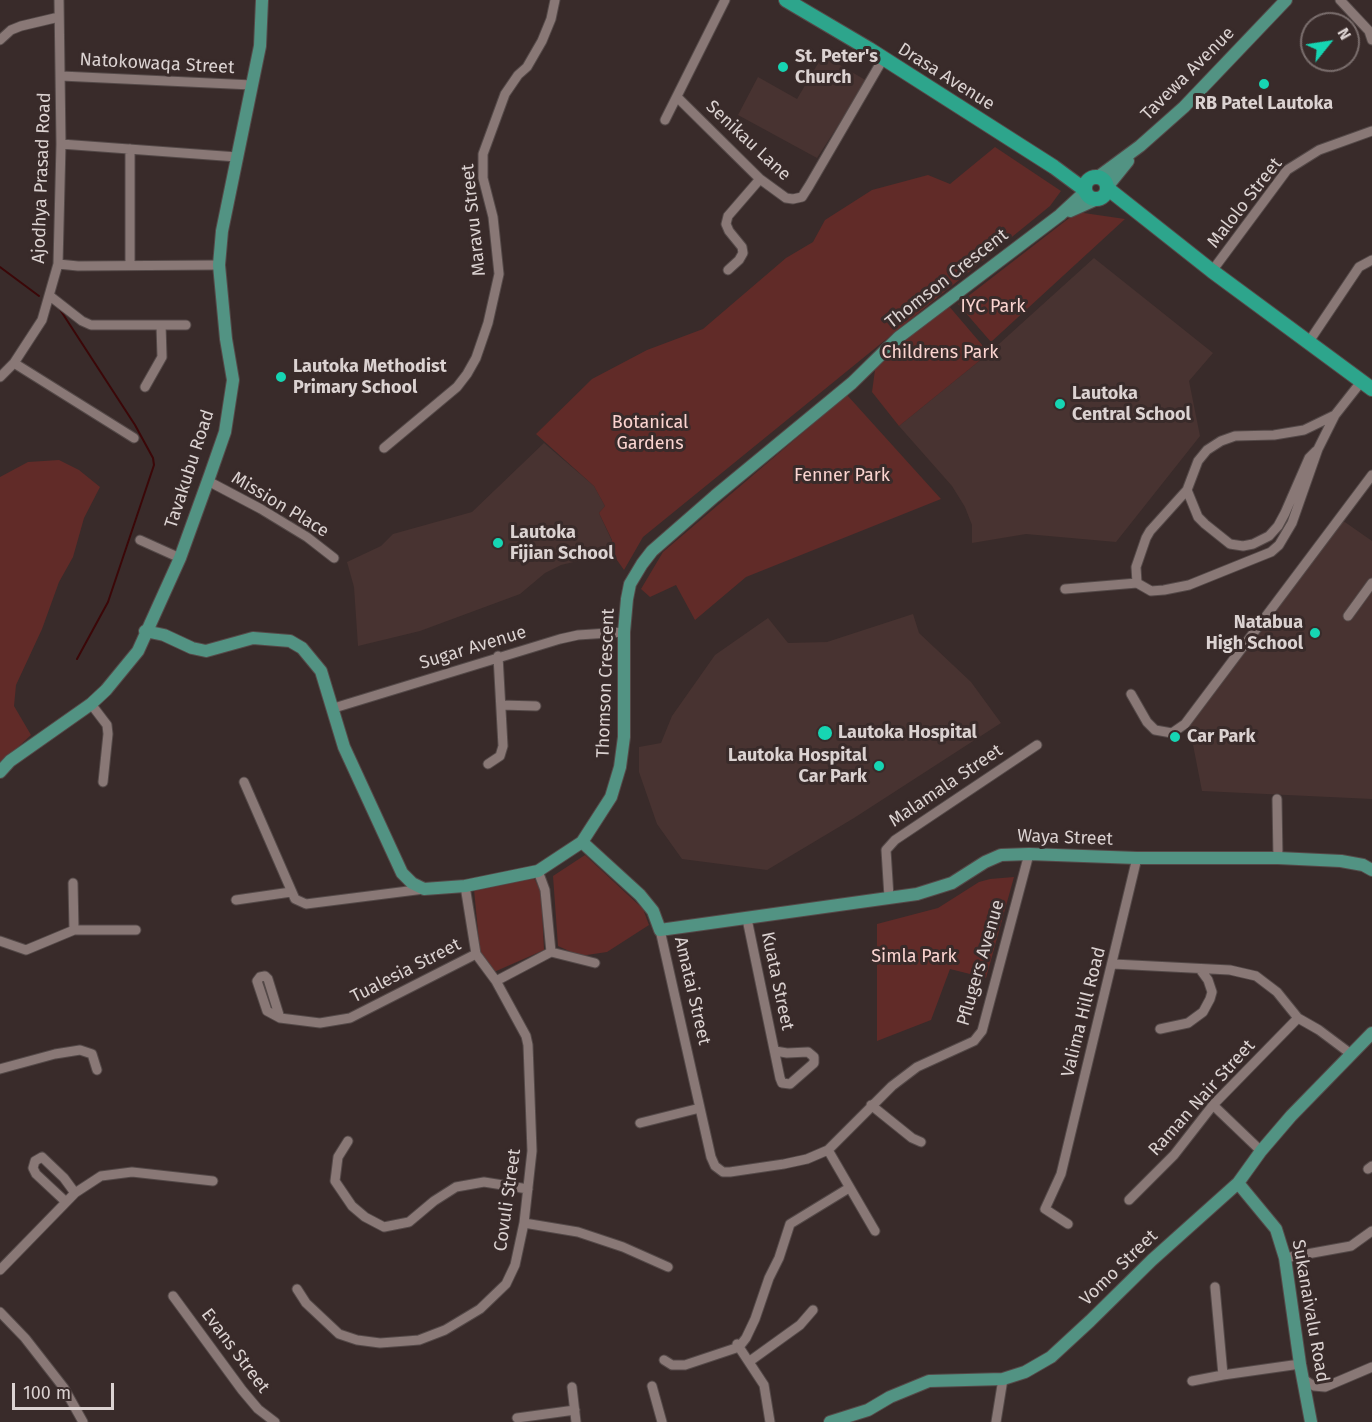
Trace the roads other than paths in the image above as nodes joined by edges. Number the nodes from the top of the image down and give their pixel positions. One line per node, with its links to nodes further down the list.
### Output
1 (59, 0): 8 (street, Ajodhya Prasad Road)
2 (262, 0): 13 (main road, Tavakubu Road)
3 (555, 0): 38 (street, Maravu Street)
4 (725, 0): 14 (street)
5 (786, 0): 11 (highway, Drasa Avenue)
6 (1286, 0): 21 (main road, Tavewa Avenue)
7 (1340, 0): 10 (street)
8 (59, 18): 9 (street); 12 (street, Ajodhya Prasad Road)
9 (0, 40)
10 (1372, 40)
11 (884, 58): 20 (street, Senikau Lane); 21 (highway, Drasa Avenue)
12 (61, 76): 13 (street, Natokowaqa Street); 17 (street, Ajodhya Prasad Road)
13 (252, 85): 19 (main road, Tavakubu Road)
14 (677, 97): 15 (street); 20 (street, Senikau Lane)
15 (664, 120)
16 (1372, 131): 27 (street, Malolo Street)
17 (61, 144): 18 (street); 23 (street, Ajodhya Prasad Road)
18 (130, 149): 19 (street); 24 (street)
19 (237, 157): 25 (main road, Tavakubu Road)
20 (760, 178): 26 (street)
21 (1096, 189): 27 (highway, Drasa Avenue); 51 (main road, Thomson Crescent)
22 (1372, 260): 31 (street)
23 (58, 264): 24 (street); 28 (street, Ajodhya Prasad Road)
24 (130, 265): 25 (street)
25 (219, 265): 41 (main road, Tavakubu Road)
26 (728, 270)
27 (1212, 271): 31 (highway, Drasa Avenue)
28 (50, 296): 29 (street); 32 (street, Ajodhya Prasad Road)
29 (161, 325): 30 (street); 35 (street)
30 (186, 325)
31 (1308, 343): 34 (highway, Drasa Avenue)
32 (14, 363): 33 (street, Ajodhya Prasad Road); 37 (street)
33 (0, 377)
34 (1366, 386): 36 (street)
35 (145, 387)
36 (1335, 415): 39 (street); 42 (street)
37 (134, 438)
38 (384, 448)
39 (1318, 449): 42 (street); 46 (street)
40 (1372, 475): 53 (street)
41 (208, 481): 44 (main road, Tavakubu Road); 45 (street, Mission Place)
42 (1187, 489): 46 (street)
43 (140, 540): 44 (street)
44 (180, 558): 50 (main road, Tavakubu Road)
45 (334, 558)
46 (1137, 583): 48 (street)
47 (1372, 583): 49 (street)
48 (1065, 589)
49 (1348, 616)
50 (145, 631): 54 (main road, Tavakubu Road); 57 (main road)
51 (624, 632): 52 (street, Sugar Avenue); 64 (main road, Thomson Crescent)
52 (498, 656): 55 (street); 57 (street, Sugar Avenue)
53 (1131, 694)
54 (91, 704): 60 (main road, Tavakubu Road); 61 (street)
55 (501, 705): 56 (street); 59 (street)
56 (536, 706)
57 (334, 708): 72 (main road)
58 (1037, 745): 74 (street, Malamala Street)
59 (488, 764)
60 (0, 772)
61 (103, 782)
62 (244, 782): 73 (street)
63 (1277, 799): 67 (street)
64 (582, 842): 69 (main road, Thomson Crescent); 79 (main road, Amatai Street)
65 (1029, 854): 66 (main road, Waya Street); 74 (main road, Waya Street); 95 (street, Pflugers Avenue)
66 (1137, 858): 67 (main road, Waya Street); 84 (street, Valima Hill Road)
67 (1278, 858): 68 (main road, Waya Street)
68 (1372, 870)
69 (538, 871): 71 (main road, Thomson Crescent); 81 (street)
70 (73, 883): 77 (street)
71 (465, 886): 72 (main road, Thomson Crescent); 82 (street, Covuli Street)
72 (424, 889): 73 (street)
73 (291, 892): 75 (street)
74 (889, 897): 76 (main road, Waya Street)
75 (236, 900)
76 (747, 919): 79 (main road, Waya Street); 91 (street, Kuata Street)
77 (74, 930): 78 (street); 80 (street)
78 (136, 930)
79 (660, 930): 97 (street, Amatai Street)
80 (0, 941)
81 (551, 952): 83 (street); 86 (street)
82 (476, 954): 86 (street, Covuli Street); 87 (street, Tualesia Street)
83 (595, 963)
84 (1113, 964): 85 (street); 112 (street, Valima Hill Road)
85 (1200, 969): 88 (street); 89 (street)
86 (496, 981): 107 (street, Covuli Street)
87 (280, 1018)
88 (1299, 1018): 92 (street); 96 (street, Raman Nair Street)
89 (1160, 1029)
90 (1372, 1034): 92 (main road, Vomo Street)
91 (775, 1051): 91 (street, Kuata Street)
92 (1351, 1054): 102 (main road, Vomo Street)
93 (0, 1069): 94 (street)
94 (98, 1070)
95 (872, 1105): 100 (street); 101 (street, Pflugers Avenue)
96 (1213, 1106): 102 (street); 109 (street, Raman Nair Street)
97 (700, 1108): 98 (street); 103 (street, Amatai Street)
98 (640, 1123)
99 (348, 1141): 107 (street)
100 (921, 1142)
101 (828, 1150): 103 (street, Pflugers Avenue); 106 (street)
102 (1261, 1151): 105 (main road, Vomo Street)
103 (723, 1172)
104 (213, 1181): 108 (street)
105 (1238, 1184): 115 (main road, Sukanaivalu Road); 129 (main road, Vomo Street)
106 (849, 1188): 114 (street); 123 (street)
107 (528, 1189): 111 (street, Covuli Street)
108 (75, 1193): 110 (street); 110 (street)
109 (1129, 1200)
110 (66, 1202): 117 (street)
111 (524, 1223): 116 (street); 119 (street, Covuli Street)
112 (1068, 1224)
113 (1372, 1231): 115 (street)
114 (875, 1232)
115 (1285, 1258): 126 (main road, Sukanaivalu Road)
116 (668, 1267)
117 (0, 1270)
118 (1215, 1287): 128 (street)
119 (297, 1289)
120 (173, 1296): 139 (street, Evans Street)
121 (813, 1310): 125 (street)
122 (0, 1312): 138 (street)
123 (737, 1344): 124 (street); 125 (street)
124 (664, 1360)
125 (750, 1361): 142 (street)
126 (1300, 1364): 128 (street); 130 (main road, Sukanaivalu Road)
127 (1372, 1367): 134 (street)
128 (1223, 1375): 131 (street)
129 (1003, 1379): 143 (main road, Vomo Street); 144 (street)
130 (1304, 1379): 134 (street); 135 (main road, Sukanaivalu Road)
131 (1192, 1381)
132 (652, 1386): 141 (street)
133 (572, 1387): 136 (street)
134 (1325, 1387): 135 (street)
135 (1307, 1397): 145 (main road, Sukanaivalu Road)
136 (575, 1410): 137 (street); 140 (street)
137 (517, 1418)
138 (83, 1422)
139 (275, 1422)
140 (576, 1422)
141 (662, 1422)
142 (770, 1422)
143 (830, 1422)
144 (996, 1422)
145 (1311, 1422)

